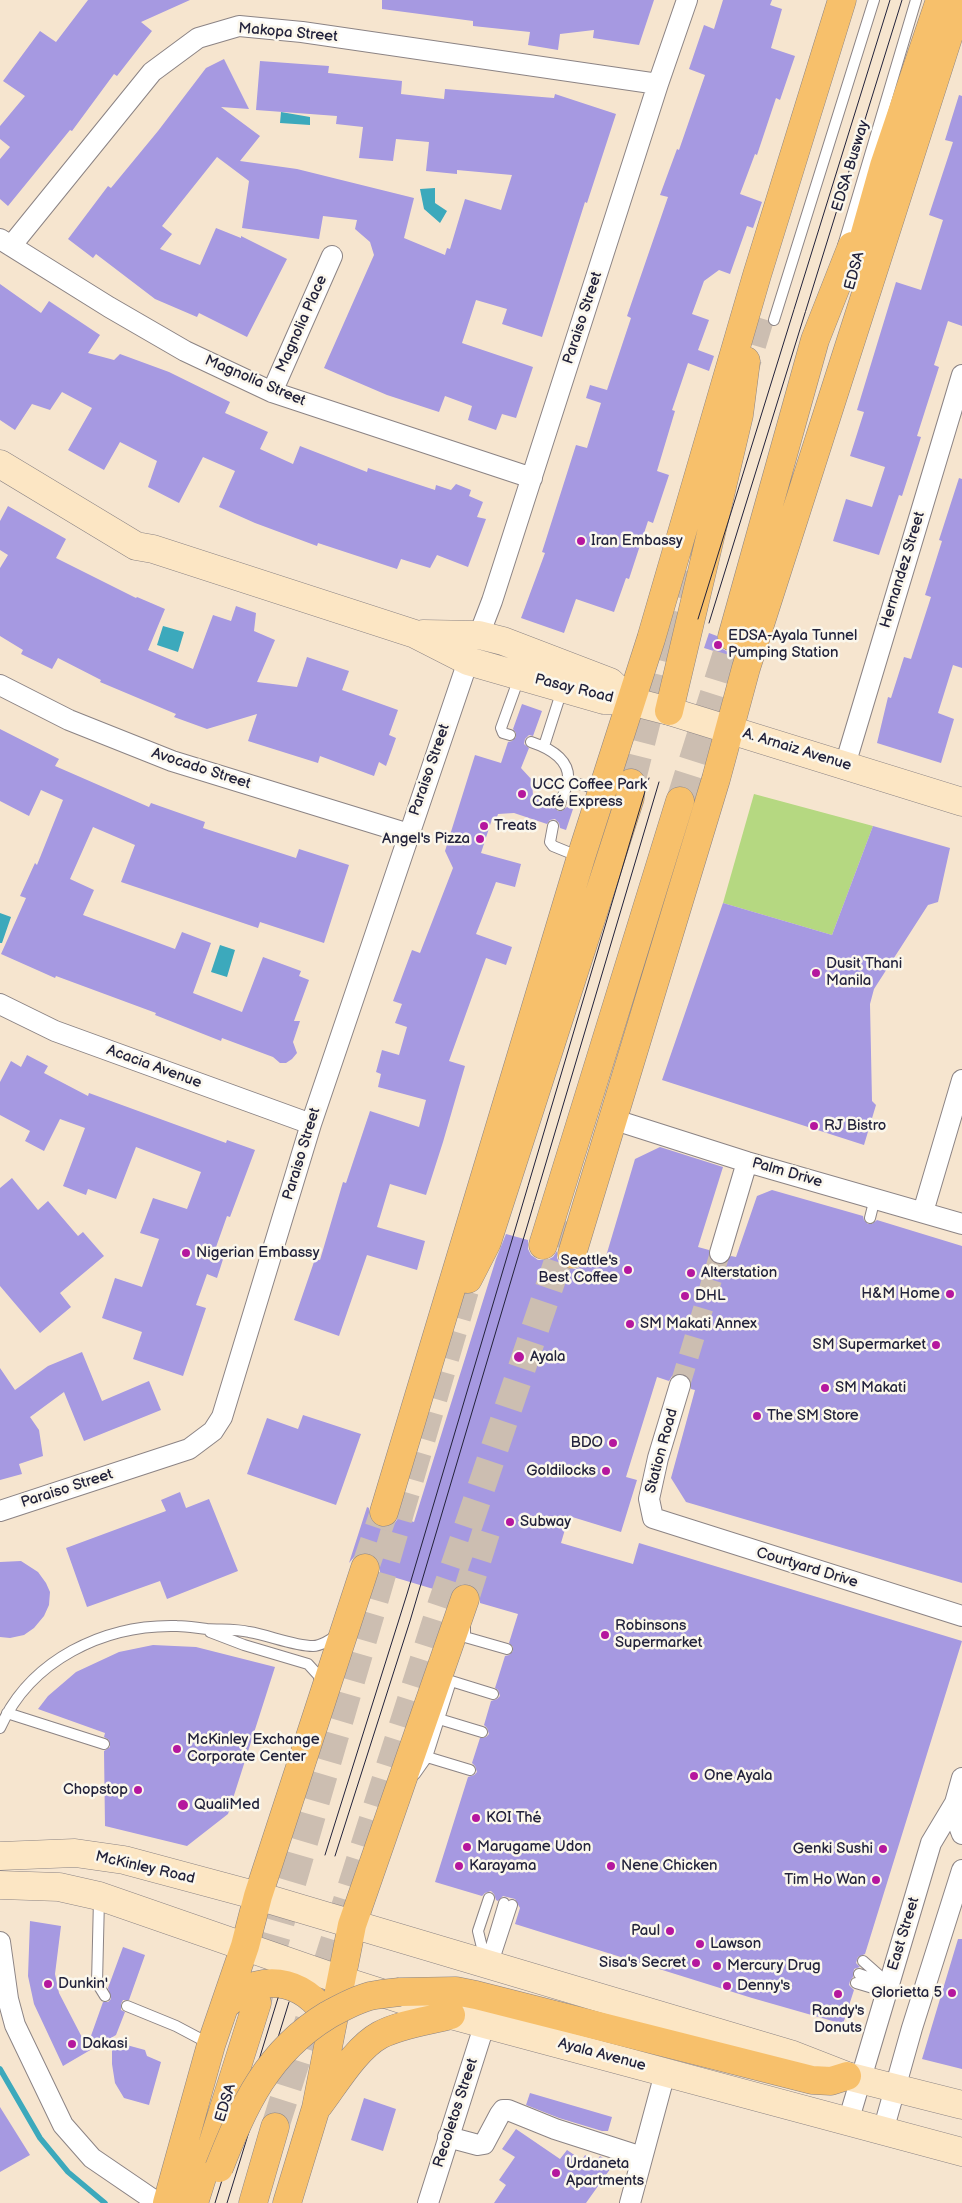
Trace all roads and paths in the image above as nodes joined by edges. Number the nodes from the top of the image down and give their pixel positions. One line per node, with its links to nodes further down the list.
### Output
1 (687, 0): 8 (street, Paraiso Street)
2 (842, 0): 12 (highway)
3 (859, 0): 13 (highway)
4 (874, 0): 13 (lane, EDSA Busway)
5 (916, 0): 14 (lane, EDSA Busway)
6 (940, 0): 9 (highway, EDSA)
7 (960, 0): 29 (highway)
8 (658, 84): 10 (street, Makopa Street); 18 (street, Paraiso Street)
9 (884, 166): 14 (highway); 19 (highway, EDSA)
10 (6, 243): 16 (street, Magnolia Street)
11 (332, 256): 16 (street, Magnolia Place)
12 (757, 275): 27 (highway); 28 (highway)
13 (768, 316)
14 (816, 340): 22 (highway)
15 (962, 375): 33 (street, Hernandez Street)
16 (272, 392): 18 (street, Magnolia Street)
17 (0, 464): 20 (main road, Pasay Road)
18 (532, 478): 21 (street, Paraiso Street)
19 (776, 545)
20 (415, 634): 21 (main road, Pasay Road); 23 (main road, Pasay Road)
21 (479, 635): 27 (main road, Pasay Road)
22 (732, 637)
23 (468, 660): 24 (main road, Pasay Road); 41 (street, Paraiso Street)
24 (520, 675): 26 (main road, Pasay Road); 30 (lane)
25 (0, 685): 41 (street, Avocado Street)
26 (563, 688): 27 (main road, Pasay Road); 32 (lane)
27 (630, 701): 28 (main road, A. Arnaiz Avenue); 36 (highway)
28 (668, 711): 29 (main road, A. Arnaiz Avenue)
29 (730, 729): 33 (main road, A. Arnaiz Avenue); 45 (highway)
30 (510, 736)
31 (531, 742): 32 (lane)
32 (544, 746): 34 (lane)
33 (845, 765): 38 (main road, A. Arnaiz Avenue)
34 (568, 781): 36 (lane); 39 (lane)
35 (631, 782): 55 (highway)
36 (602, 790): 42 (highway)
37 (680, 801): 52 (highway)
38 (962, 802)
39 (560, 805)
40 (553, 826): 42 (lane)
41 (409, 834): 46 (street, Paraiso Street)
42 (581, 857): 55 (highway)
43 (0, 1004): 46 (street, Acacia Avenue)
44 (962, 1080): 49 (street)
45 (612, 1119): 47 (street, Palm Drive); 54 (highway)
46 (311, 1124): 57 (street, Paraiso Street)
47 (748, 1162): 48 (street, Palm Drive); 53 (street)
48 (875, 1198): 49 (street, Palm Drive); 50 (lane)
49 (923, 1212): 51 (street, Palm Drive)
50 (870, 1218)
51 (962, 1224)
52 (542, 1245)
53 (720, 1253)
54 (572, 1254)
55 (436, 1340): 58 (highway)
56 (680, 1385): 59 (street, Station Road)
57 (0, 1512)
58 (384, 1512)
59 (653, 1518): 62 (street, Courtyard Drive)
60 (366, 1568): 63 (highway)
61 (465, 1599): 65 (lane); 76 (highway)
62 (962, 1616)
63 (346, 1626): 64 (lane); 66 (highway)
64 (200, 1628): 66 (lane); 68 (lane)
65 (507, 1649)
66 (324, 1690): 83 (highway)
67 (493, 1694): 69 (lane)
68 (7, 1713): 70 (lane); 72 (lane)
69 (439, 1719): 71 (lane); 73 (lane)
70 (0, 1728)
71 (482, 1732)
72 (104, 1744)
73 (427, 1757): 74 (lane); 76 (lane)
74 (470, 1770)
75 (962, 1778): 77 (street, East Street)
76 (396, 1802): 86 (highway)
77 (955, 1803): 78 (street); 93 (street, East Street)
78 (962, 1834)
79 (0, 1856): 83 (main road, McKinley Road)
80 (962, 1870): 104 (street)
81 (0, 1885): 82 (main road)
82 (100, 1896): 88 (main road); 94 (lane)
83 (258, 1896): 86 (main road); 88 (highway)
84 (489, 1898): 90 (lane)
85 (508, 1904): 90 (lane)
86 (352, 1925): 90 (main road); 92 (highway)
87 (0, 1942): 113 (street)
88 (245, 1946): 92 (main road, Ayala Avenue); 97 (highway)
89 (863, 1961): 93 (lane)
90 (488, 1964): 103 (main road)
91 (857, 1978): 93 (lane)
92 (341, 1980): 98 (main road, Ayala Avenue); 100 (highway)
93 (887, 1988): 103 (street, East Street)
94 (105, 1996)
95 (257, 2004): 115 (highway, EDSA)
96 (127, 2006): 101 (lane)
97 (223, 2010): 100 (highway); 101 (highway)
98 (451, 2015): 99 (main road, Ayala Avenue); 106 (highway)
99 (485, 2023): 102 (main road, Ayala Avenue); 110 (street, Recoletos Street)
100 (331, 2028): 106 (highway)
101 (211, 2045): 114 (highway)
102 (665, 2073): 107 (main road, Ayala Avenue); 112 (street)
103 (853, 2078): 104 (main road); 107 (street, East Street); 116 (highway, bridge)
104 (894, 2088): 105 (main road); 109 (street)
105 (962, 2105)
106 (316, 2108): 118 (highway)
107 (848, 2122): 109 (main road, Ayala Avenue)
108 (275, 2127): 117 (highway)
109 (883, 2131): 111 (main road, Ayala Avenue)
110 (448, 2137): 112 (street); 119 (street, Recoletos Street)
111 (962, 2152)
112 (642, 2157): 120 (street)
113 (158, 2203)
114 (167, 2203)
115 (194, 2203)
116 (208, 2203)
117 (253, 2203)
118 (288, 2203)
119 (428, 2203)
120 (630, 2203)

